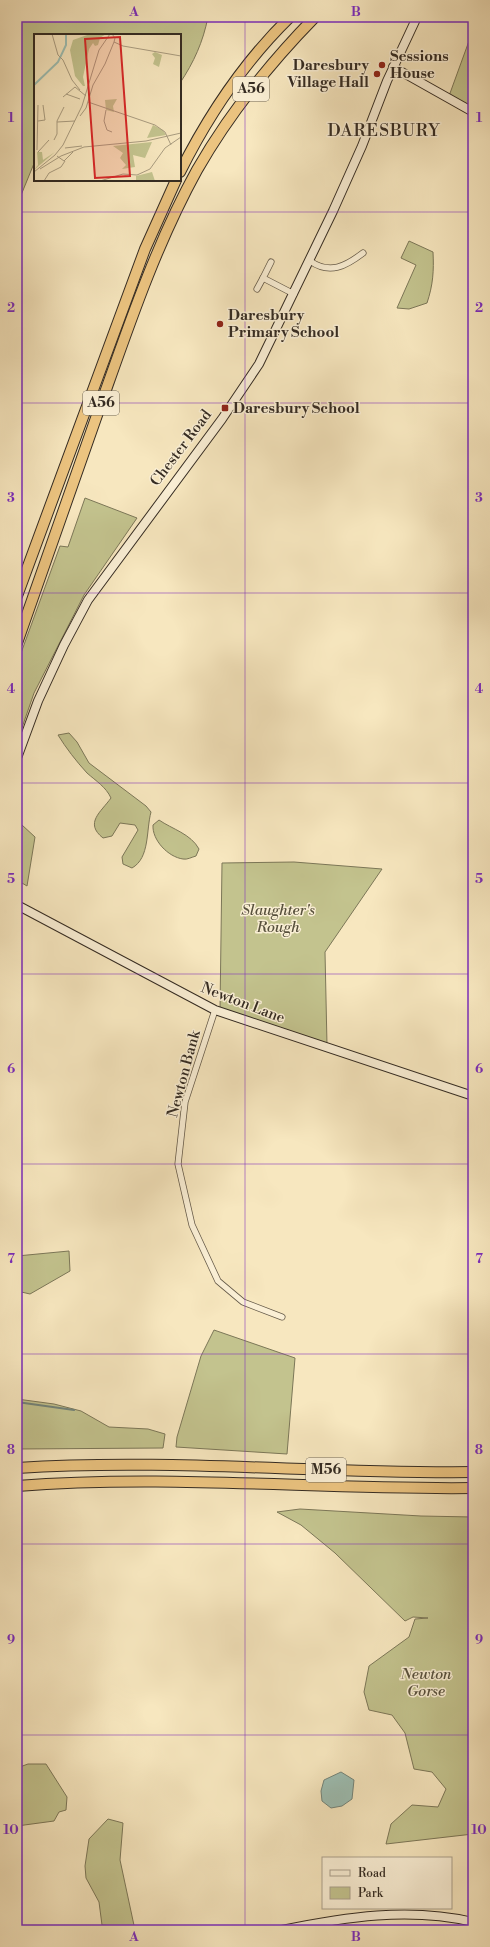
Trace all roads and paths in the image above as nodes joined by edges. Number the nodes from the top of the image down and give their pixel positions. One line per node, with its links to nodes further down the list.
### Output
1 (290, 17): 6 (highway, A56)
2 (315, 17): 15 (highway, A56)
3 (417, 17): 4 (street, Chester Road)
4 (393, 67): 5 (street); 9 (street, Chester Road)
5 (473, 112)
6 (181, 170)
7 (176, 181): 14 (highway, A56)
8 (363, 253): 9 (street)
9 (310, 261): 13 (street, Chester Road)
10 (272, 262): 11 (street)
11 (263, 278): 12 (street); 13 (street)
12 (257, 289)
13 (294, 294): 16 (street, Chester Road)
14 (17, 596)
15 (17, 643)
16 (17, 758)
17 (17, 905): 18 (street, Newton Lane)
18 (215, 1010): 19 (street, Newton Lane); 20 (street, Newton Bank)
19 (473, 1096)
20 (282, 1317)
21 (17, 1468): 22 (highway, M56)
22 (473, 1472)
23 (17, 1486): 24 (highway, M56)
24 (473, 1488)
25 (473, 1922): 26 (street)
26 (282, 1930)

